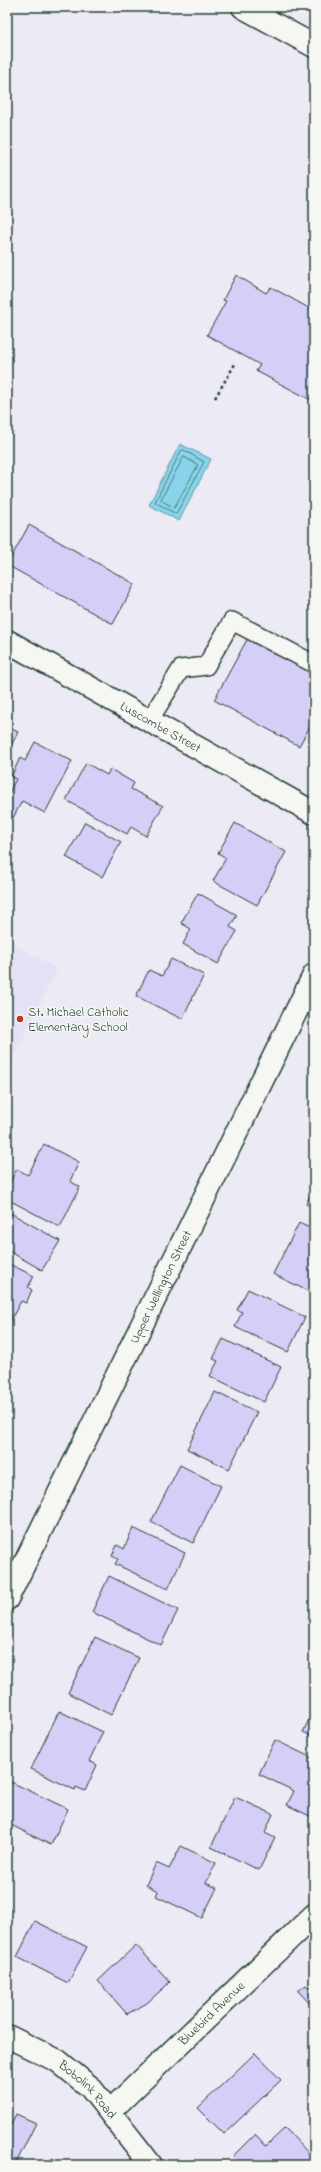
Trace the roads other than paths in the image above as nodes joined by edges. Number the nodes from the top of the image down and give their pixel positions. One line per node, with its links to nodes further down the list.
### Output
1 (243, 7): 2 (street)
2 (314, 46)
3 (7, 640): 5 (street, Luscombe Street)
4 (314, 664): 5 (lane)
5 (149, 721): 6 (street, Luscombe Street)
6 (314, 813)
7 (314, 975): 8 (street, Upper Wellington Street)
8 (7, 1599)
9 (314, 1915): 11 (street, Bluebird Avenue)
10 (7, 2036): 11 (street, Bobolink Road)
11 (110, 2111): 12 (street, Bobolink Road)
12 (151, 2165)

